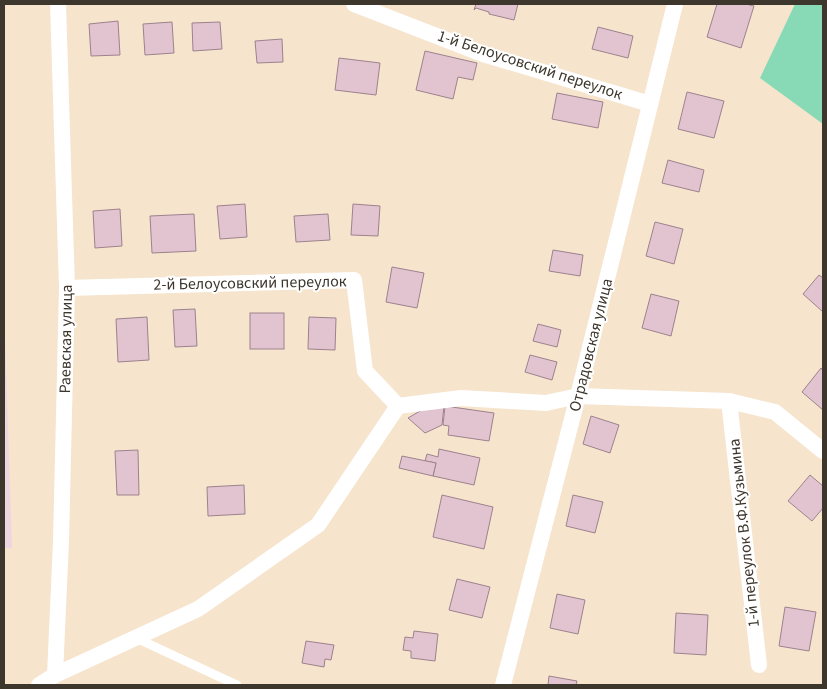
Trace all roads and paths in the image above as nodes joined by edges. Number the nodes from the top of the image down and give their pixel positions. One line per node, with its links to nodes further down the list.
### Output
1 (58, 4): 5 (street, Раевская улица)
2 (354, 4): 4 (street, 1-й Белоусовский переулок)
3 (675, 4): 4 (street, Отрадовская улица)
4 (650, 104): 6 (street, Отрадовская улица)
5 (67, 288): 8 (street, 2-й Белоусовский переулок); 12 (street, Раевская улица)
6 (578, 396): 7 (street); 8 (street); 15 (street, Отрадовская улица)
7 (730, 401): 9 (street); 11 (street, 1-й переулок В.Ф.Кузьмина)
8 (398, 406): 10 (street)
9 (823, 451)
10 (136, 638): 12 (street); 14 (lane)
11 (759, 665)
12 (55, 675): 13 (street)
13 (39, 685)
14 (237, 685)
15 (502, 685)

